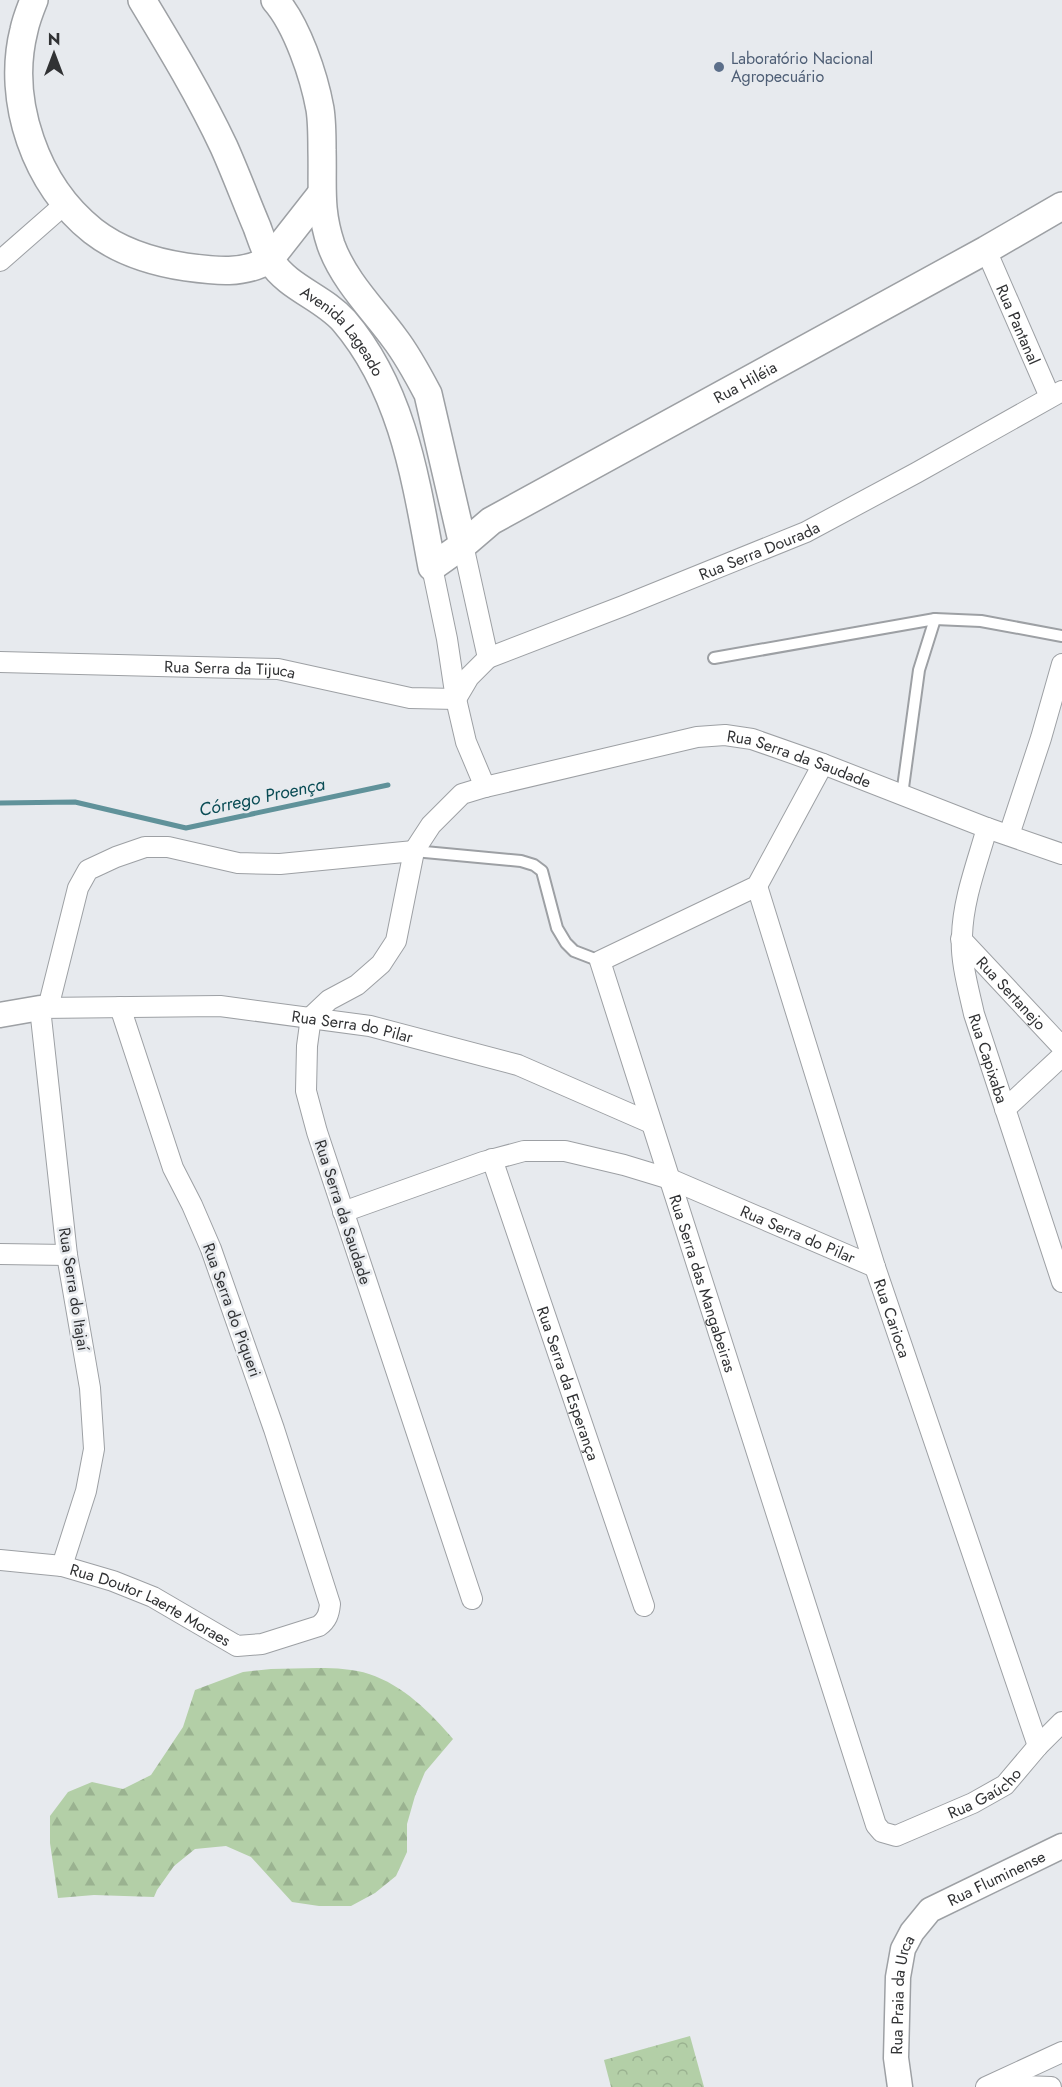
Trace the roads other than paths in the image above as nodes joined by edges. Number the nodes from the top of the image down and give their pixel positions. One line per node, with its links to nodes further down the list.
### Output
1 (34, 0): 5 (main road)
2 (142, 0): 8 (main road, Avenida Lageado)
3 (274, 0): 4 (main road, Avenida Lageado)
4 (321, 194): 8 (main road); 11 (main road, Avenida Lageado)
5 (65, 204): 8 (main road); 9 (street)
6 (1062, 206): 7 (main road, Rua Hiléia)
7 (986, 250): 10 (street, Rua Pantanal); 11 (main road, Rua Hiléia)
8 (270, 259): 12 (main road, Avenida Lageado)
9 (0, 261)
10 (1056, 394): 15 (street, Rua Serra Dourada)
11 (462, 545): 12 (main road, Rua Hiléia); 15 (street, Avenida Lageado)
12 (432, 567): 19 (street, Avenida Lageado)
13 (935, 620): 14 (lane); 16 (lane); 22 (lane)
14 (1062, 636)
15 (488, 658): 19 (street, Rua Serra Dourada)
16 (714, 658)
17 (0, 662): 19 (street, Rua Serra da Tijuca)
18 (1062, 664): 24 (street)
19 (456, 699): 21 (street)
20 (823, 764): 21 (street, Rua Serra da Saudade); 22 (street, Rua Serra da Saudade); 27 (street)
21 (485, 787): 25 (street)
22 (902, 795): 23 (street, Rua Serra da Saudade)
23 (987, 828): 24 (street, Rua Serra da Saudade); 28 (street, Rua Capixaba)
24 (1009, 835): 26 (street, Rua Serra da Saudade)
25 (414, 851): 29 (lane); 31 (street); 33 (street)
26 (1062, 854)
27 (757, 886): 29 (street); 43 (street, Rua Carioca)
28 (961, 939): 34 (street, Rua Sertanejo); 36 (street, Rua Capixaba)
29 (600, 961): 37 (street, Rua Serra das Mangabeiras)
30 (120, 1007): 31 (street, Rua Serra do Pilar); 33 (street, Rua Serra do Pilar); 49 (street, Rua Serra do Piqueri)
31 (44, 1008): 32 (street); 42 (street, Rua Serra do Itajaí)
32 (0, 1015)
33 (311, 1017): 37 (street, Rua Serra do Pilar); 40 (street, Rua Serra da Saudade)
34 (1062, 1047)
35 (1062, 1056): 36 (street)
36 (1005, 1109): 44 (street, Rua Capixaba)
37 (651, 1123): 39 (street, Rua Serra das Mangabeiras)
38 (492, 1159): 39 (street, Rua Serra do Pilar); 40 (street, Rua Serra do Pilar); 48 (street, Rua Serra da Esperança)
39 (670, 1179): 43 (street, Rua Serra do Pilar); 52 (street, Rua Serra das Mangabeiras)
40 (343, 1212): 47 (street, Rua Serra da Saudade)
41 (0, 1254): 42 (street)
42 (67, 1255): 46 (street, Rua Serra do Itajaí)
43 (875, 1268): 51 (street, Rua Carioca)
44 (1062, 1282)
45 (0, 1560): 46 (street, Rua Doutor Laerte Moraes)
46 (62, 1566): 49 (street, Rua Doutor Laerte Moraes)
47 (472, 1599)
48 (644, 1606)
49 (328, 1617)
50 (1062, 1722): 51 (street, Rua Gaúcho)
51 (1038, 1746): 52 (street, Rua Gaúcho)
52 (888, 1835)
53 (1062, 1846): 54 (street, Rua Fluminense)
54 (930, 1910): 57 (street, Rua Praia da Urca)
55 (1062, 2052): 56 (street)
56 (988, 2086): 58 (street)
57 (900, 2087)
58 (1051, 2087)

